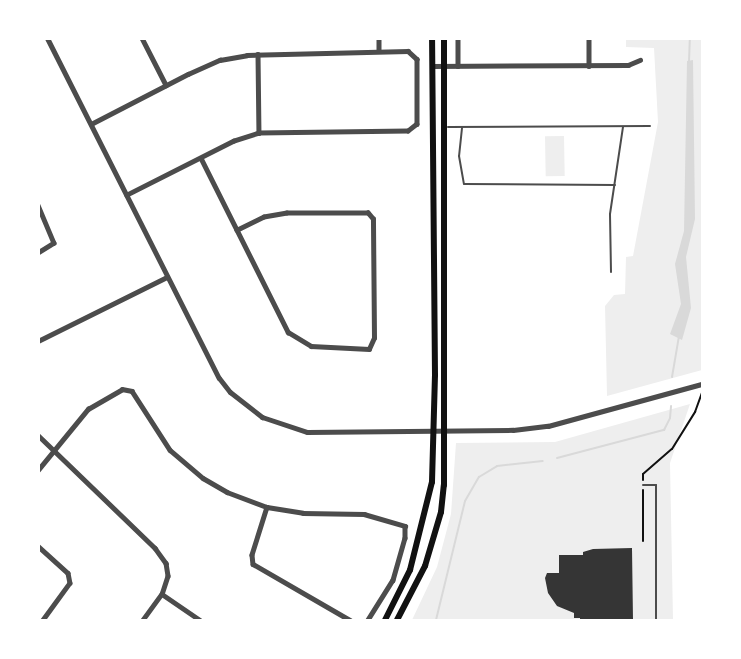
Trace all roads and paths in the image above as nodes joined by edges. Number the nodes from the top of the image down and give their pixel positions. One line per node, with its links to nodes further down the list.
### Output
1 (47, 38): 16 (street)
2 (142, 38): 15 (street)
3 (379, 38): 8 (street)
4 (432, 38): 12 (main road)
5 (444, 38): 11 (main road)
6 (457, 38): 13 (street)
7 (589, 38): 14 (street)
8 (379, 50): 9 (street); 22 (street)
9 (258, 54): 15 (street); 22 (street)
10 (640, 60): 14 (street)
11 (444, 65): 12 (street); 13 (street); 20 (main road)
12 (432, 66): 19 (main road)
13 (458, 66): 14 (street)
14 (589, 66)
15 (166, 85): 16 (street)
16 (91, 124): 25 (street)
17 (624, 126): 18 (lane); 21 (lane); 24 (lane)
18 (650, 126)
19 (433, 127): 20 (lane); 34 (main road)
20 (444, 127): 21 (lane); 34 (main road)
21 (462, 127): 24 (lane)
22 (259, 133): 23 (street)
23 (201, 158): 25 (street); 27 (street)
24 (615, 185): 29 (lane)
25 (127, 195): 30 (street)
26 (38, 205): 28 (street)
27 (237, 230): 27 (street)
28 (38, 253)
29 (611, 272)
30 (167, 277): 31 (street); 34 (street)
31 (38, 341)
32 (702, 384): 34 (street)
33 (702, 393): 38 (path)
34 (440, 431): 48 (main road); 49 (main road)
35 (38, 435): 36 (street)
36 (55, 450): 37 (street); 39 (street); 42 (street)
37 (38, 470)
38 (643, 485): 40 (path); 50 (lane)
39 (267, 507): 46 (street); 47 (street)
40 (643, 541)
41 (38, 546): 43 (street)
42 (162, 594): 44 (street); 45 (street)
43 (43, 621)
44 (142, 621)
45 (201, 621)
46 (350, 621)
47 (368, 621)
48 (385, 621)
49 (397, 621)
50 (656, 621)

